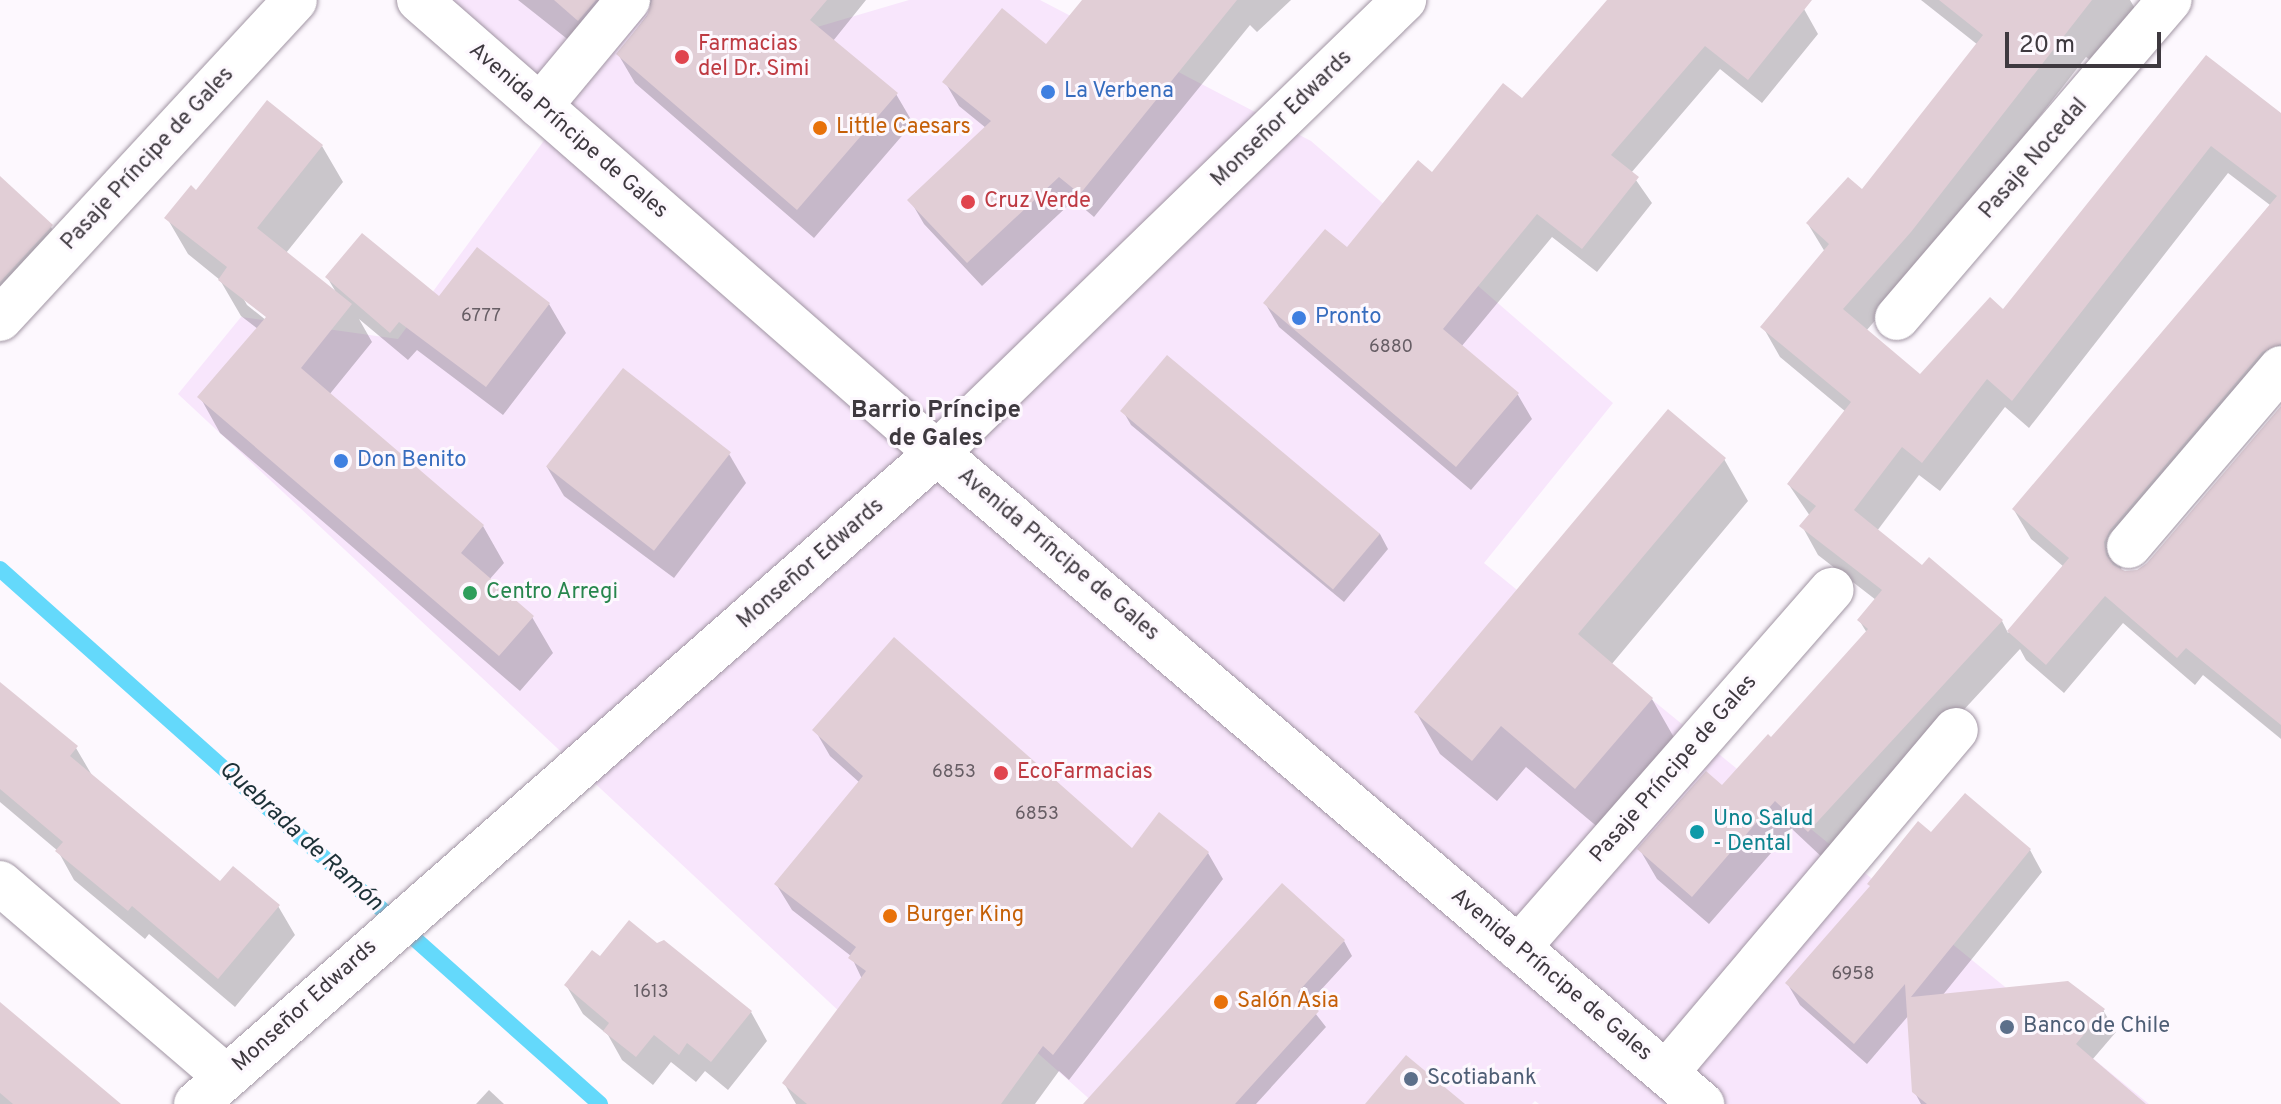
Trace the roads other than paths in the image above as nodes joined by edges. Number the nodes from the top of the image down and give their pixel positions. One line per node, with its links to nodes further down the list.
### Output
1 (295, 0): 8 (street, Pasaje Príncipe de Gales)
2 (419, 0): 6 (street, Avenida Príncipe de Gales)
3 (628, 0): 6 (street)
4 (1404, 0): 10 (street, Monseñor Edwards)
5 (2170, 0): 7 (street, Pasaje Nocedal)
6 (540, 106): 10 (street, Avenida Príncipe de Gales)
7 (1897, 318)
8 (0, 319)
9 (2281, 368): 11 (street)
10 (937, 453): 15 (street, Avenida Príncipe de Gales); 17 (street, Monseñor Edwards)
11 (2129, 546)
12 (1831, 590): 15 (street, Pasaje Príncipe de Gales)
13 (1956, 730): 16 (street)
14 (0, 883): 17 (street)
15 (1518, 948): 16 (street, Avenida Príncipe de Gales)
16 (1666, 1073): 18 (street, Avenida Príncipe de Gales)
17 (211, 1091)
18 (1702, 1104)

